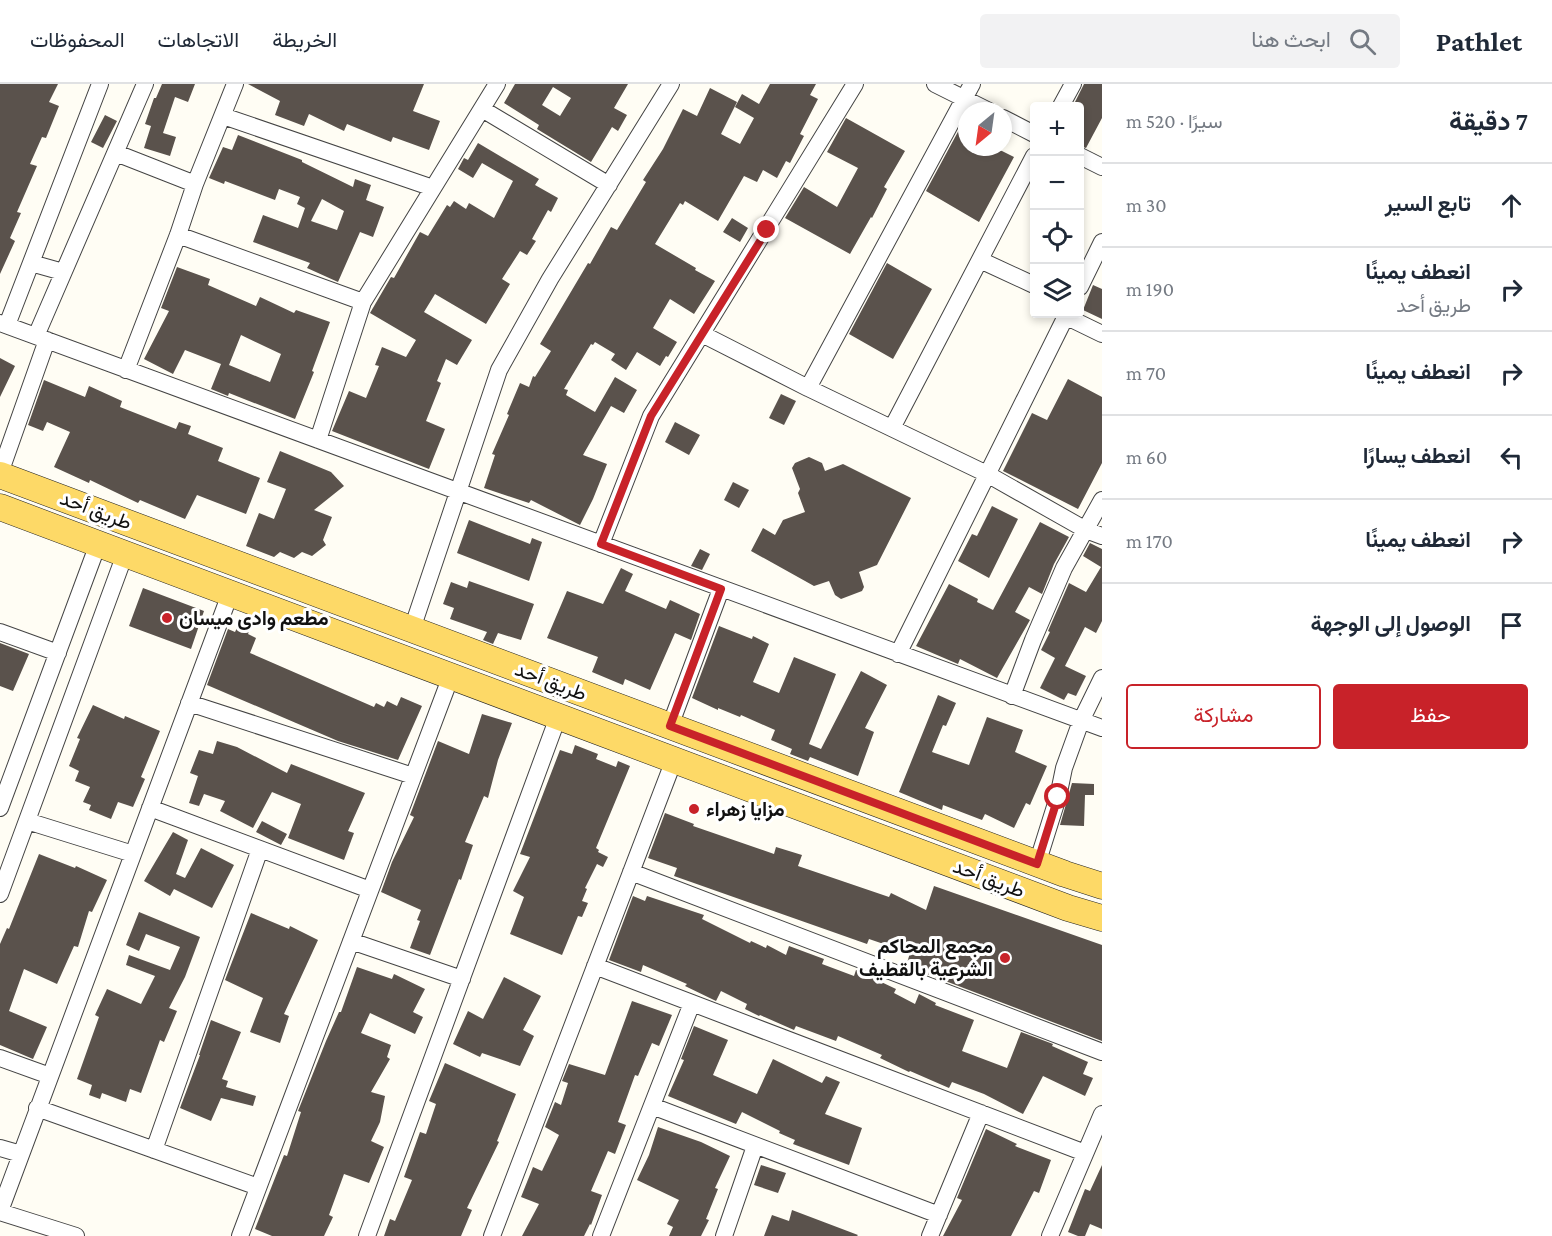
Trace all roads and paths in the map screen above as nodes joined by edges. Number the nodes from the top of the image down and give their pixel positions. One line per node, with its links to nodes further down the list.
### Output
1 (100, 84): 26 (street)
2 (145, 84): 16 (street)
3 (236, 84): 13 (street)
4 (498, 84): 12 (street)
5 (671, 84): 21 (street)
6 (855, 84): 34 (street)
7 (935, 84): 9 (street)
8 (1073, 84): 11 (street)
9 (968, 91): 10 (street); 38 (street)
10 (980, 102)
11 (1063, 102)
12 (482, 109): 21 (street); 22 (street)
13 (223, 116): 20 (street); 22 (street)
14 (1012, 122): 15 (street)
15 (1030, 132)
16 (116, 153): 20 (street); 27 (street)
17 (1084, 158): 19 (street)
18 (1030, 165): 25 (street)
19 (1102, 167)
20 (195, 184): 23 (street)
21 (609, 185): 43 (street)
22 (433, 188): 30 (street)
23 (178, 235): 30 (street); 37 (street)
24 (1102, 242): 28 (street)
25 (980, 260): 29 (street); 39 (street)
26 (31, 263): 27 (street); 33 (street)
27 (63, 272): 36 (street)
28 (1084, 279)
29 (1030, 283)
30 (363, 302): 40 (street)
31 (1065, 318): 42 (street)
32 (1072, 318): 35 (street)
33 (4, 324): 36 (street)
34 (702, 334): 38 (street); 48 (street)
35 (1102, 334)
36 (42, 338): 37 (street); 41 (street)
37 (126, 370): 40 (street)
38 (808, 388): 39 (street)
39 (892, 428): 42 (street)
40 (318, 440): 43 (street)
41 (0, 474): 52 (main road, طريق أحد)
42 (987, 474): 46 (street); 55 (street)
43 (458, 492): 48 (street); 52 (street)
44 (1102, 500): 46 (street)
45 (0, 507): 47 (main road, طريق أحد)
46 (1094, 533): 58 (street)
47 (98, 544): 49 (main road, طريق أحد); 54 (street)
48 (601, 544): 50 (street)
49 (125, 554): 51 (main road, طريق أحد); 68 (street)
50 (721, 589): 55 (street); 62 (street)
51 (230, 594): 56 (main road, طريق أحد); 59 (street)
52 (412, 629): 62 (main road, طريق أحد)
53 (0, 632): 54 (street)
54 (58, 653): 66 (street)
55 (898, 654): 58 (street)
56 (451, 676): 60 (main road, طريق أحد); 65 (street)
57 (1102, 678): 61 (street)
58 (1012, 696): 61 (street)
59 (189, 703): 65 (street); 67 (street)
60 (558, 717): 64 (main road, طريق أحد); 79 (street)
61 (1081, 721): 63 (street); 71 (street)
62 (670, 726): 71 (main road, طريق أحد)
63 (1102, 728)
64 (674, 760): 72 (street); 76 (main road, طريق أحد)
65 (413, 776): 74 (street)
66 (0, 808)
67 (150, 808): 69 (street); 70 (street)
68 (27, 821): 70 (street); 75 (street)
69 (260, 849): 74 (street); 90 (street)
70 (133, 854): 83 (street)
71 (1037, 864): 73 (main road, طريق أحد)
72 (632, 872): 78 (street); 81 (street)
73 (1102, 886)
74 (370, 890): 77 (street)
75 (0, 894)
76 (1102, 918)
77 (351, 941): 79 (street); 93 (street)
78 (595, 966): 80 (street); 99 (street)
79 (462, 979): 98 (street)
80 (692, 1003): 84 (street); 86 (street)
81 (1102, 1052)
82 (0, 1058): 83 (street)
83 (50, 1076): 85 (street)
84 (652, 1106): 88 (street); 100 (street)
85 (37, 1108): 90 (street); 91 (street)
86 (981, 1113): 92 (street); 95 (street)
87 (1102, 1114): 92 (street)
88 (755, 1146): 95 (street); 101 (street)
89 (0, 1148): 91 (street)
90 (154, 1150): 93 (street)
91 (21, 1154): 94 (street)
92 (1085, 1154): 103 (street)
93 (258, 1187): 97 (street)
94 (0, 1211): 96 (street)
95 (939, 1215): 102 (street)
96 (76, 1236)
97 (240, 1236)
98 (367, 1236)
99 (492, 1236)
100 (601, 1236)
101 (724, 1236)
102 (930, 1236)
103 (1050, 1236)

